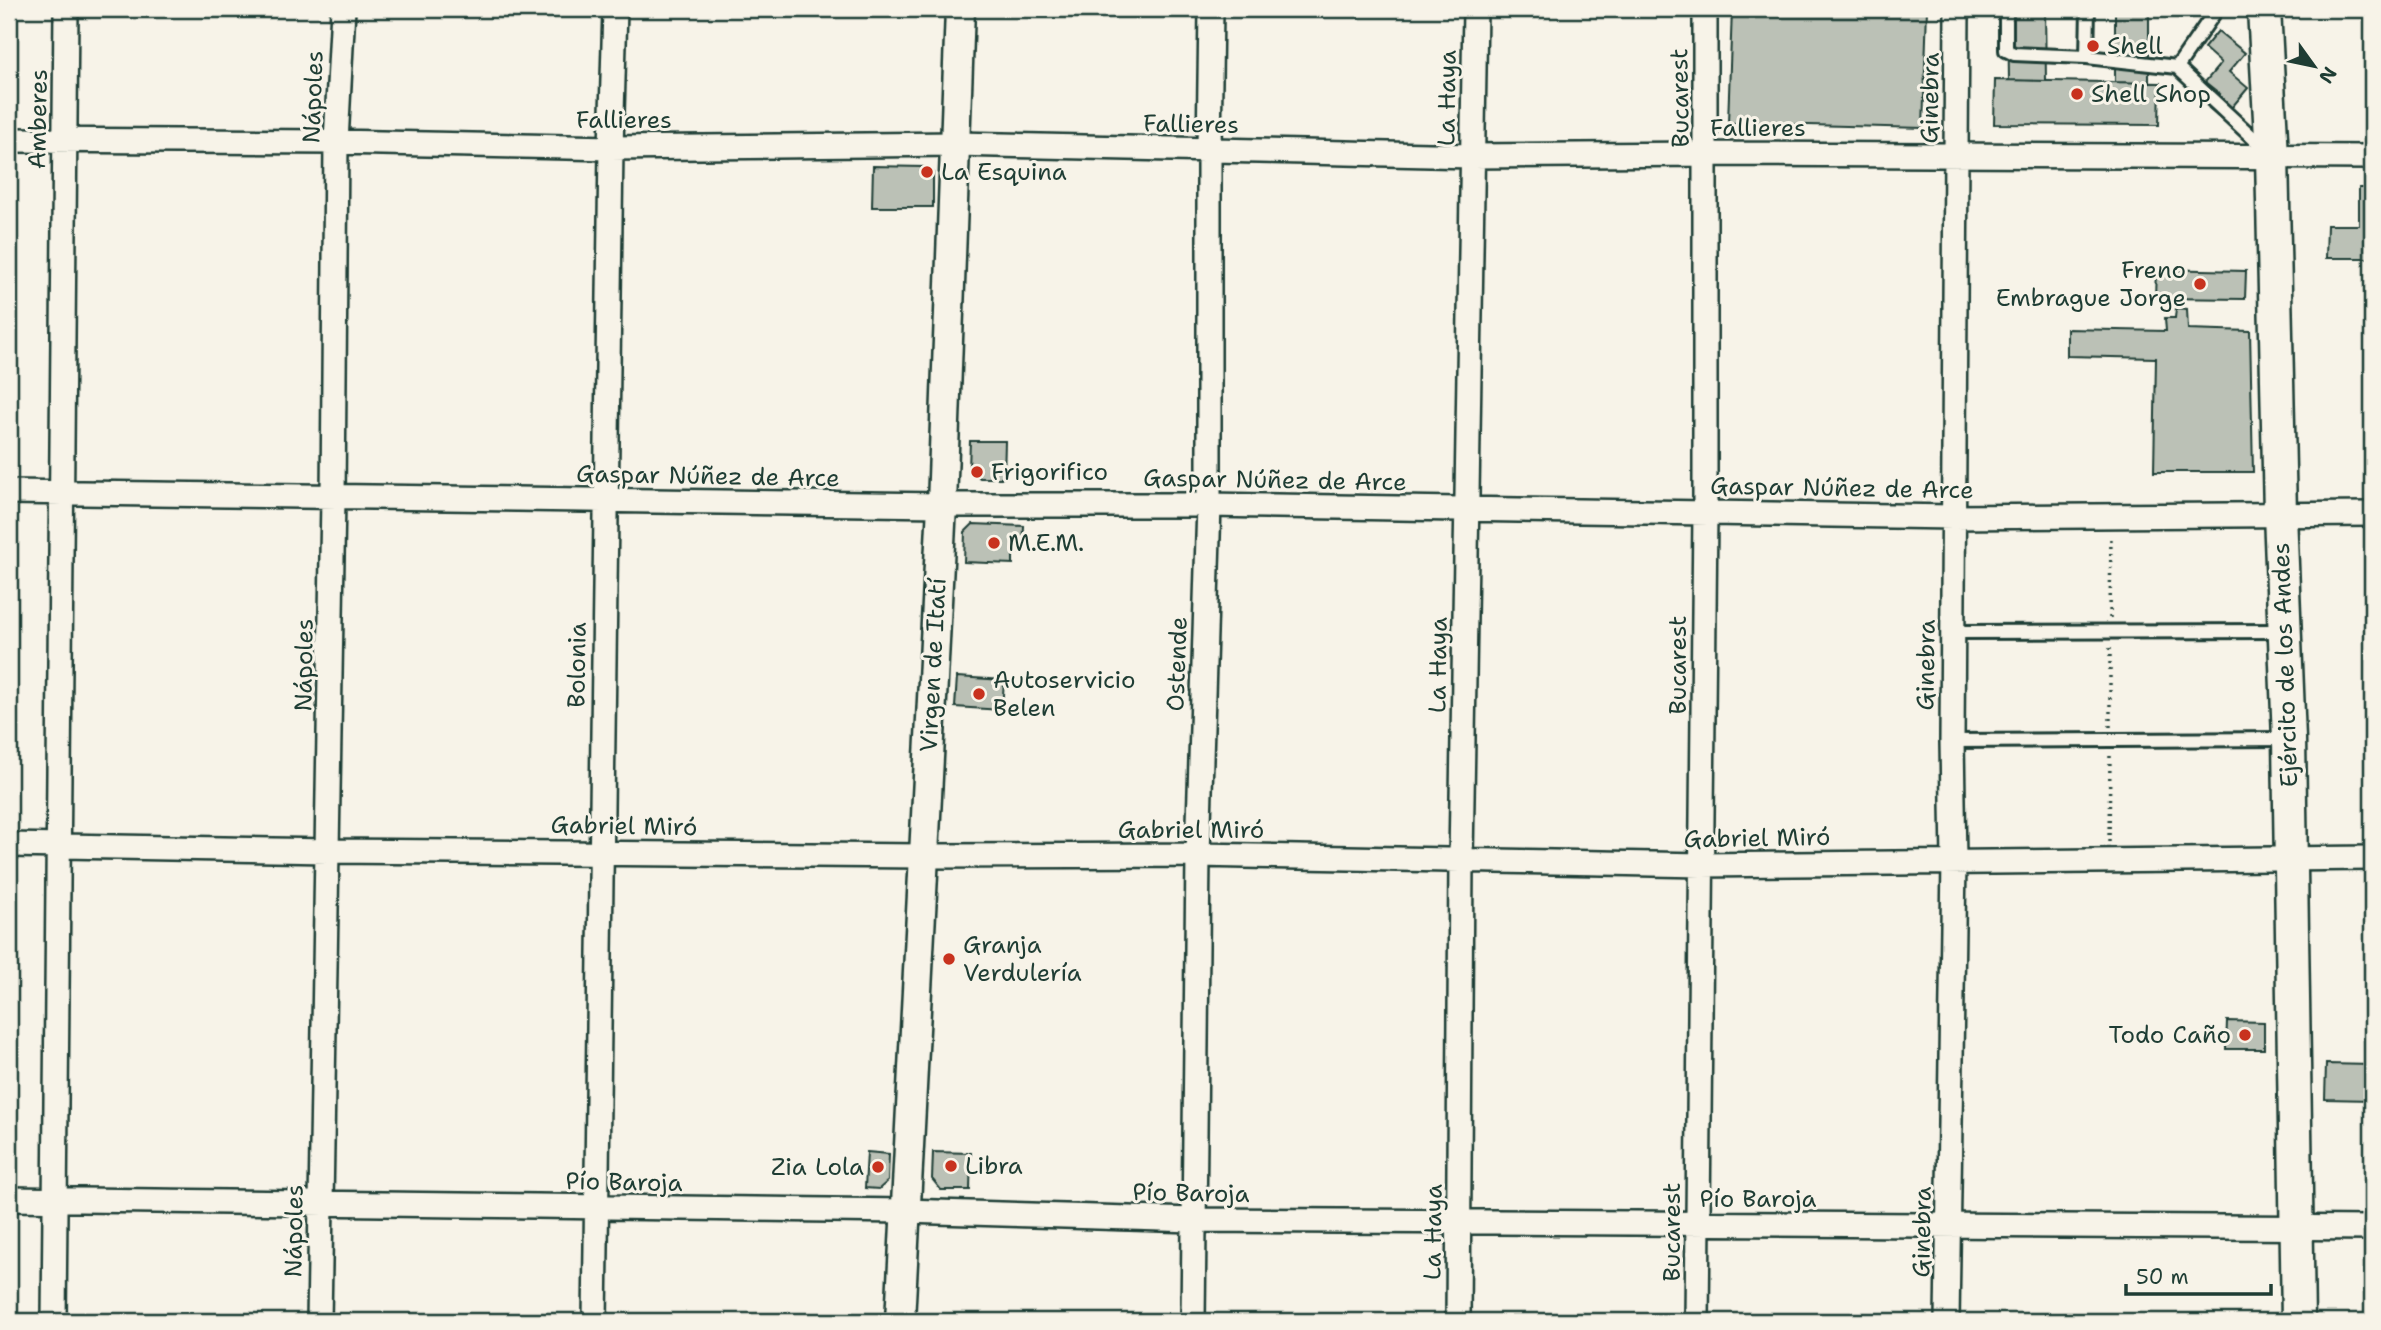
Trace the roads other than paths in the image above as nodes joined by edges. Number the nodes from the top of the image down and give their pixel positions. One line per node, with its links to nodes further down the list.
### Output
1 (66, 9): 16 (street, Amberes)
2 (343, 9): 17 (street, Nápoles)
3 (615, 9): 19 (street, Bolonia)
4 (960, 9): 18 (street, Virgen de Itatí)
5 (1211, 9): 20 (street, Ostende)
6 (1475, 9): 22 (street, La Haya)
7 (1705, 9): 21 (street, Bucarest)
8 (1957, 9): 23 (street, Ginebra)
9 (2003, 9): 13 (lane)
10 (2088, 9): 13 (lane)
11 (2217, 9): 14 (lane)
12 (2264, 9): 24 (main road, Ejército de los Andes)
13 (2087, 57): 14 (lane)
14 (2177, 67): 24 (lane)
15 (9, 140): 16 (street, Fallieres)
16 (64, 141): 17 (street, Fallieres); 27 (street, Amberes)
17 (337, 142): 19 (street, Fallieres); 28 (street, Nápoles)
18 (956, 144): 19 (street, Fallieres); 20 (street, Fallieres); 30 (street, Virgen de Itatí)
19 (611, 148): 29 (street, Bolonia)
20 (1209, 150): 22 (street, Fallieres); 31 (street, Ostende)
21 (1706, 154): 22 (street, Fallieres); 23 (street, Fallieres); 33 (street, Bucarest)
22 (1472, 156): 32 (street, La Haya)
23 (1956, 156): 24 (street, Fallieres); 36 (street, Ginebra)
24 (2272, 156): 25 (street, Fallieres); 34 (main road, Ejército de los Andes)
25 (2372, 157)
26 (9, 492): 27 (street, Gaspar Núñez de Arce)
27 (61, 493): 28 (street, Gaspar Núñez de Arce); 42 (street, Amberes)
28 (333, 498): 29 (street, Gaspar Núñez de Arce); 43 (street, Nápoles)
29 (605, 502): 30 (street, Gaspar Núñez de Arce); 44 (street, Bolonia)
30 (942, 505): 31 (street, Gaspar Núñez de Arce); 46 (street, Virgen de Itatí)
31 (1209, 505): 32 (street, Gaspar Núñez de Arce); 45 (street, Ostende)
32 (1466, 508): 33 (street, Gaspar Núñez de Arce); 49 (street, La Haya)
33 (1705, 512): 36 (street, Gaspar Núñez de Arce); 51 (street, Bucarest)
34 (2280, 514): 35 (street, Gaspar Núñez de Arce); 36 (street, Gaspar Núñez de Arce); 38 (main road, Ejército de los Andes)
35 (2372, 514)
36 (1952, 517): 37 (street, Ginebra)
37 (1954, 632): 38 (lane); 40 (street, Ginebra)
38 (2286, 632): 39 (main road, Ejército de los Andes)
39 (2289, 739): 40 (lane); 47 (main road, Ejército de los Andes)
40 (1952, 741): 50 (street, Ginebra)
41 (9, 845): 42 (street, Gabriel Miró)
42 (57, 846): 43 (street, Gabriel Miró); 53 (street, Amberes)
43 (328, 851): 44 (street, Gabriel Miró); 54 (street, Nápoles)
44 (600, 852): 46 (street, Gabriel Miró); 55 (street, Bolonia)
45 (1198, 855): 46 (street, Gabriel Miró); 49 (street, Gabriel Miró); 57 (street, Ostende)
46 (923, 856): 56 (street, Virgen de Itatí)
47 (2291, 858): 48 (street, Gabriel Miró); 50 (street, Gabriel Miró); 62 (main road, Ejército de los Andes)
48 (2372, 858)
49 (1461, 859): 51 (street, Gabriel Miró); 58 (street, La Haya)
50 (1954, 861): 51 (street, Gabriel Miró); 60 (street, Ginebra)
51 (1702, 865): 59 (street, Bucarest)
52 (9, 1199): 53 (street, Pío Baroja)
53 (56, 1200): 54 (street, Pío Baroja); 63 (street, Amberes)
54 (321, 1203): 55 (street, Pío Baroja); 64 (street, Nápoles)
55 (597, 1209): 56 (street, Pío Baroja); 65 (street, Bolonia)
56 (905, 1211): 57 (street, Pío Baroja); 66 (street, Virgen de Itatí)
57 (1194, 1220): 58 (street, Pío Baroja); 67 (street, Ostende)
58 (1459, 1223): 59 (street, Pío Baroja); 68 (street, La Haya)
59 (1698, 1225): 60 (street, Pío Baroja); 69 (street, Bucarest)
60 (1948, 1227): 62 (street, Pío Baroja); 70 (street, Ginebra)
61 (2372, 1228): 62 (street, Pío Baroja)
62 (2297, 1229): 71 (main road, Ejército de los Andes)
63 (54, 1321)
64 (319, 1321)
65 (595, 1321)
66 (900, 1321)
67 (1193, 1321)
68 (1458, 1321)
69 (1697, 1321)
70 (1947, 1321)
71 (2298, 1321)

